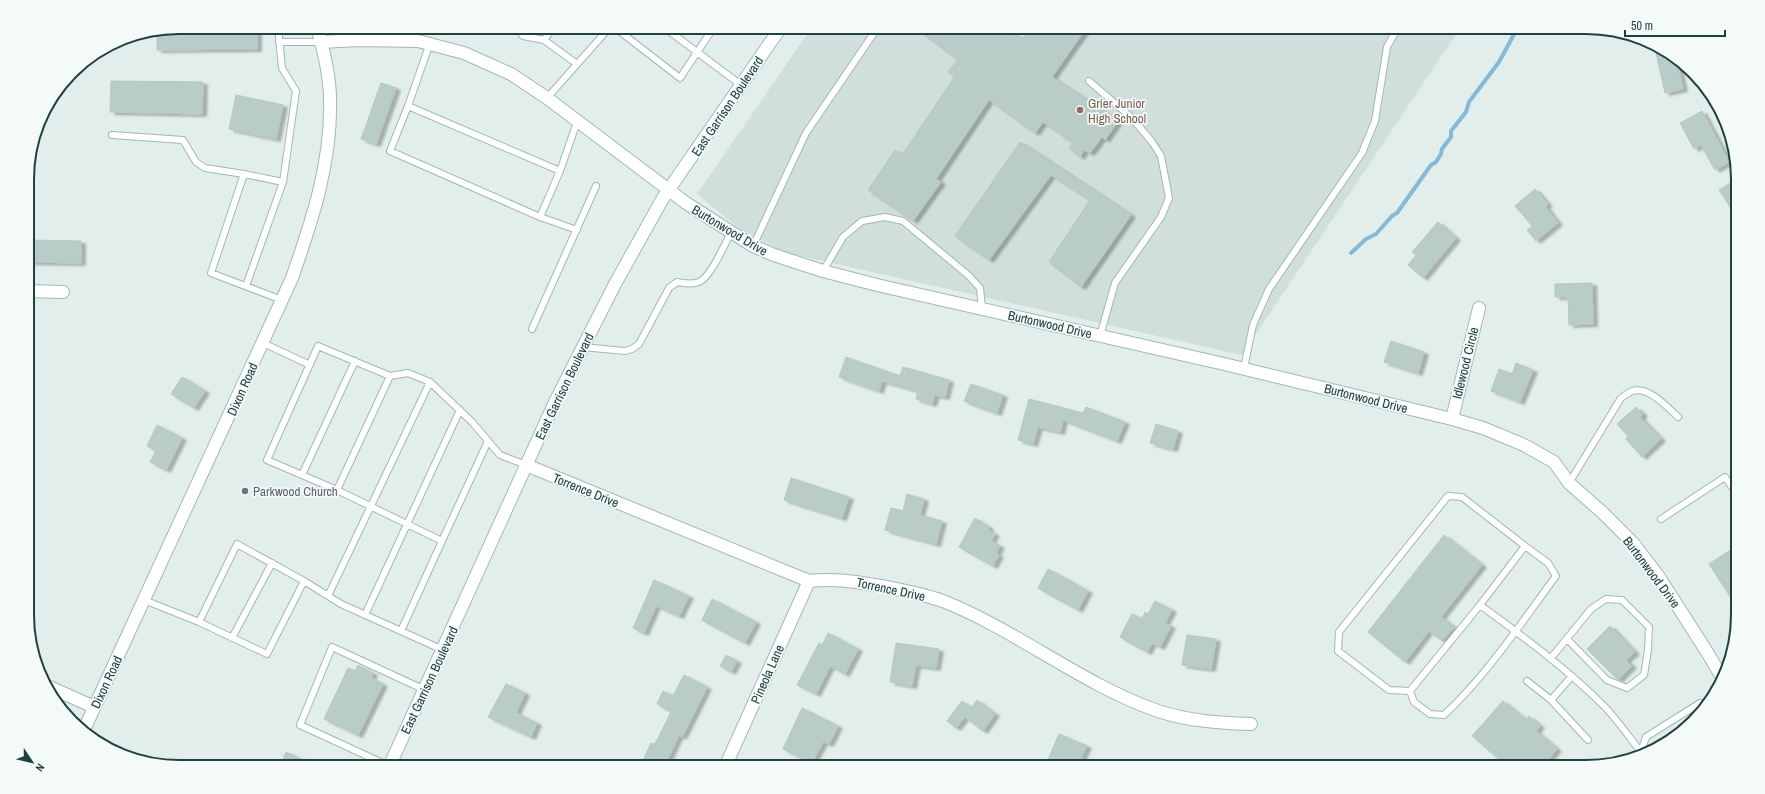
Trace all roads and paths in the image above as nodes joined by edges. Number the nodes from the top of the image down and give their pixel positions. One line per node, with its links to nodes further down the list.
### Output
1 (278, 34): 13 (lane)
2 (319, 34): 14 (street, Dixon Road)
3 (522, 34): 12 (lane)
4 (549, 34): 12 (lane)
5 (604, 34): 17 (lane)
6 (623, 34): 16 (lane)
7 (673, 34): 16 (lane)
8 (710, 34): 16 (lane)
9 (776, 34): 19 (street, East Garrison Boulevard)
10 (873, 34): 32 (lane)
11 (1394, 34): 46 (lane)
12 (544, 40): 17 (lane)
13 (279, 42): 14 (lane); 26 (lane)
14 (321, 42): 15 (street, Burtonwood Drive); 37 (street, Dixon Road)
15 (430, 43): 20 (street, Burtonwood Drive); 21 (lane)
16 (698, 53): 19 (lane)
17 (577, 64): 20 (lane)
18 (1089, 81): 41 (lane)
19 (741, 85): 28 (street, East Garrison Boulevard)
20 (547, 98): 22 (street, Burtonwood Drive)
21 (408, 106): 24 (lane); 29 (lane)
22 (577, 122): 24 (lane); 28 (street, Burtonwood Drive)
23 (112, 135): 25 (lane)
24 (560, 171): 29 (lane)
25 (244, 174): 26 (lane); 34 (lane)
26 (283, 182): 34 (lane)
27 (596, 186): 30 (lane)
28 (670, 190): 31 (street, Burtonwood Drive); 43 (street, East Garrison Boulevard)
29 (540, 217): 30 (lane)
30 (577, 230): 40 (lane)
31 (731, 233): 32 (street, Burtonwood Drive); 43 (lane)
32 (752, 246): 33 (street, Burtonwood Drive)
33 (823, 271): 38 (street, Burtonwood Drive); 38 (lane)
34 (246, 286): 37 (lane)
35 (34, 291): 36 (street)
36 (63, 292)
37 (282, 300): 42 (street, Dixon Road)
38 (982, 308): 41 (street, Burtonwood Drive)
39 (1479, 308): 51 (street, Idlewood Circle)
40 (532, 329)
41 (1100, 336): 46 (street, Burtonwood Drive)
42 (263, 343): 45 (lane); 67 (street, Dixon Road)
43 (582, 347): 53 (street, East Garrison Boulevard)
44 (355, 361): 45 (lane); 47 (lane); 54 (lane)
45 (310, 365): 54 (lane)
46 (1244, 368): 51 (street, Burtonwood Drive)
47 (390, 376): 48 (lane); 57 (lane)
48 (430, 382): 49 (lane); 58 (lane)
49 (460, 410): 52 (lane); 60 (lane)
50 (1678, 417): 55 (lane)
51 (1452, 419): 55 (street, Burtonwood Drive)
52 (488, 441): 53 (lane); 61 (lane)
53 (526, 465): 65 (street, Torrence Drive); 75 (street, East Garrison Boulevard)
54 (302, 475): 57 (lane)
55 (1569, 483): 77 (street, Burtonwood Drive)
56 (1731, 486): 59 (lane)
57 (337, 490): 58 (lane)
58 (372, 507): 60 (lane); 66 (lane)
59 (1661, 518)
60 (407, 524): 61 (lane); 69 (lane)
61 (442, 541): 71 (lane)
62 (1525, 546): 68 (lane); 72 (lane); 82 (lane)
63 (272, 563): 64 (lane); 70 (lane); 73 (lane)
64 (304, 581): 66 (lane); 73 (lane)
65 (809, 582): 86 (street, Torrence Drive); 93 (street, Pineola Lane)
66 (328, 596): 69 (lane)
67 (144, 600): 70 (lane); 85 (street, Dixon Road)
68 (1480, 605): 72 (lane); 82 (lane)
69 (365, 615): 71 (lane)
70 (199, 622): 73 (lane)
71 (401, 631): 75 (lane)
72 (1515, 631): 76 (lane); 82 (lane)
73 (232, 638)
74 (1567, 639): 74 (lane); 76 (lane)
75 (443, 650): 81 (street, East Garrison Boulevard)
76 (1551, 658): 78 (lane)
77 (1719, 672)
78 (1572, 676): 83 (lane); 90 (lane)
79 (1526, 681): 83 (lane)
80 (54, 689): 85 (street)
81 (425, 690): 91 (lane); 92 (street, East Garrison Boulevard)
82 (1410, 691)
83 (1551, 700): 88 (lane)
84 (1701, 703): 89 (lane)
85 (94, 706): 87 (street, Dixon Road)
86 (1251, 724)
87 (86, 726)
88 (1588, 740)
89 (1642, 748)
90 (1639, 750)
91 (374, 760)
92 (392, 760)
93 (728, 760)

